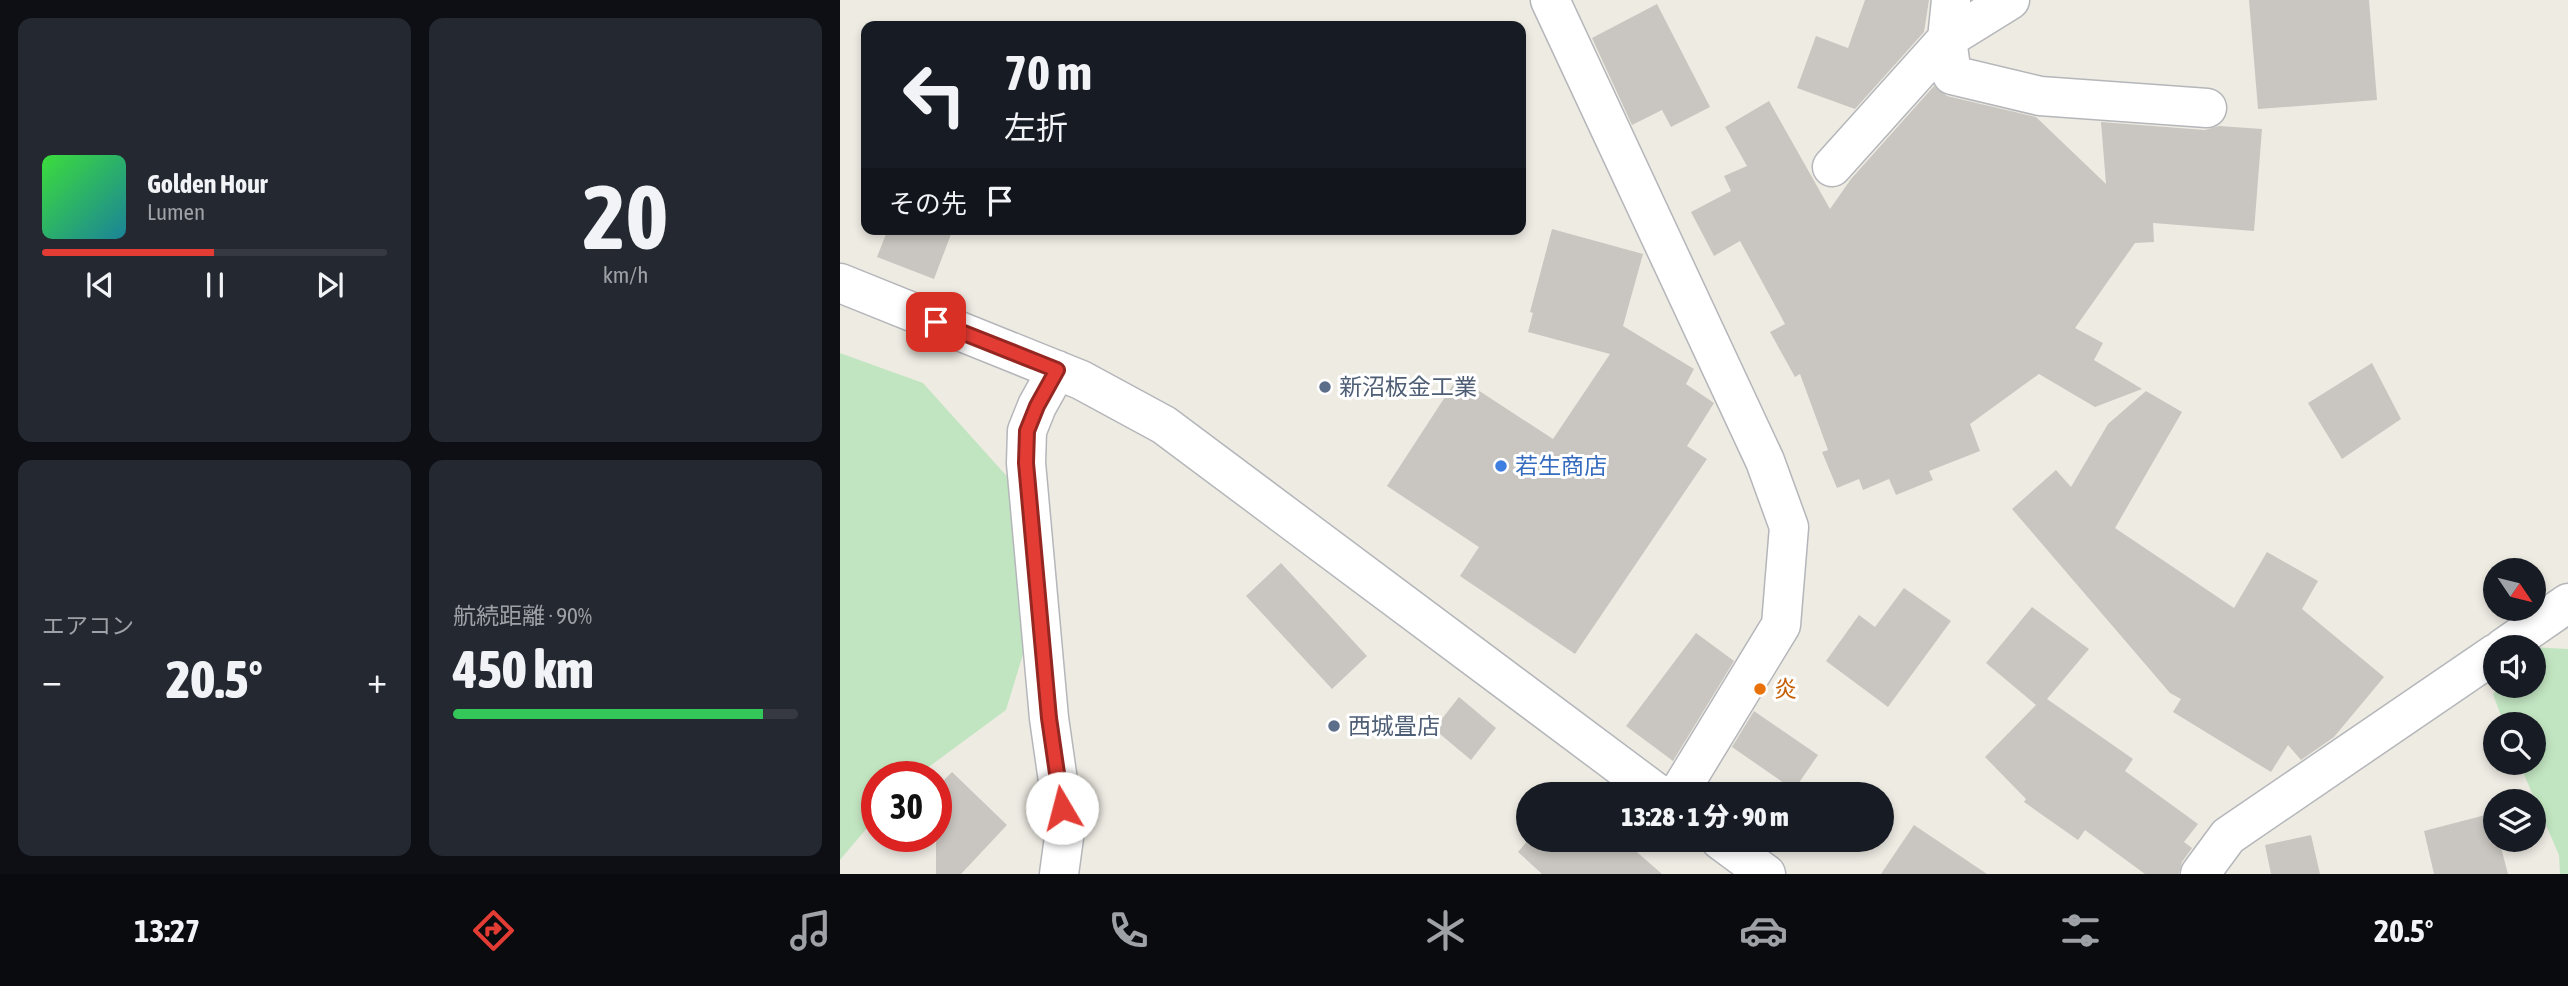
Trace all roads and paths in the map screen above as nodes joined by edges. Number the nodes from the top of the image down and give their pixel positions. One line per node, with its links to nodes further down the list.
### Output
1 (1550, 0): 13 (street)
2 (1951, 0): 4 (street)
3 (2010, 0): 4 (street)
4 (1947, 39): 5 (street); 6 (street)
5 (2207, 108)
6 (1832, 167)
7 (840, 283): 8 (street)
8 (1057, 370): 12 (street); 15 (street)
9 (2568, 603): 10 (street)
10 (2522, 635)
11 (2483, 662): 17 (street)
12 (1642, 782)
13 (1685, 782)
14 (1736, 852): 16 (street)
15 (1059, 874)
16 (1766, 874)
17 (2200, 874)

